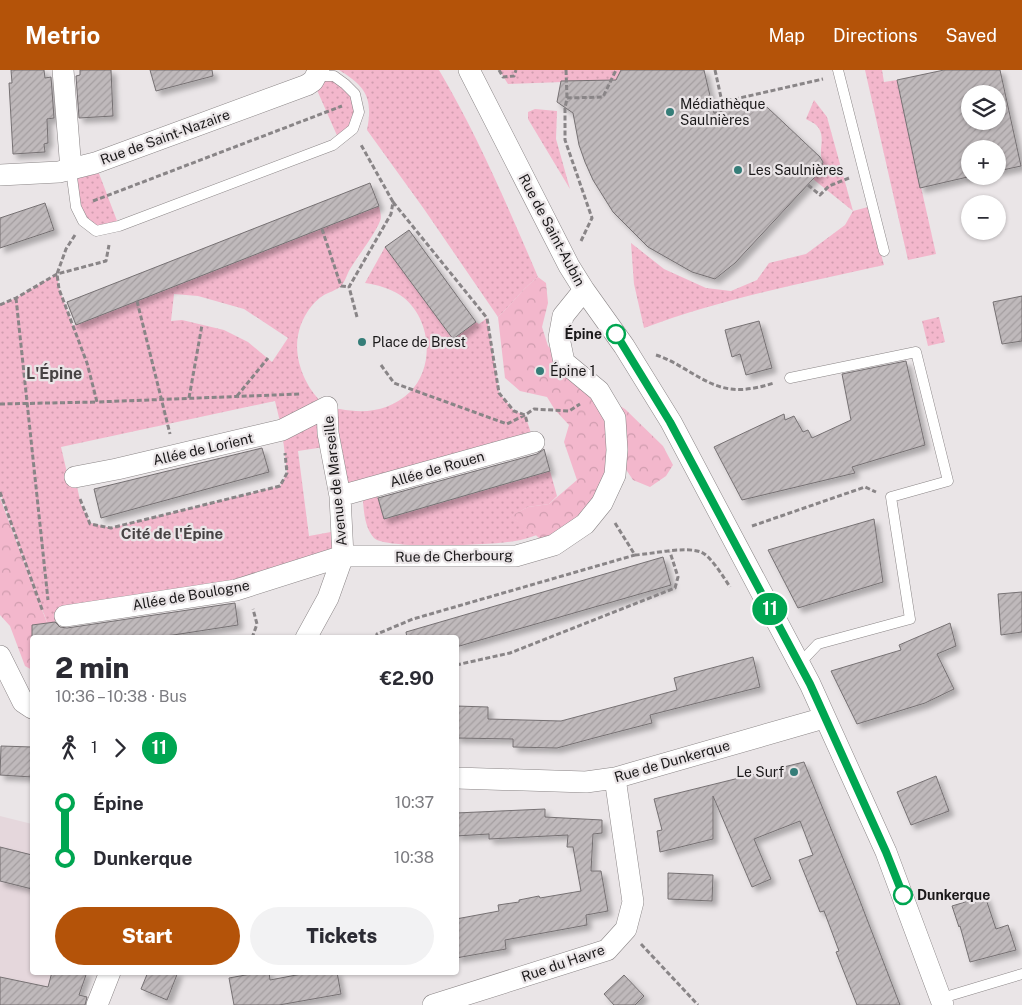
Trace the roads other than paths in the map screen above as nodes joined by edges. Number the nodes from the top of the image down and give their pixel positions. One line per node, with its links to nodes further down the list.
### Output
1 (62, 70): 5 (street)
2 (469, 70): 8 (street, Rue de Saint-Aubin)
3 (839, 72): 7 (lane)
4 (316, 76): 5 (street, Rue de Saint-Nazaire); 5 (lane)
5 (71, 170): 6 (street, Rue de Saint-Nazaire)
6 (0, 175)
7 (884, 251)
8 (584, 290): 14 (street, Rue de Cherbourg); 18 (street, Rue de Saint-Aubin)
9 (790, 378): 18 (lane)
10 (327, 407): 12 (street, Allée de Lorient); 13 (street, Avenue de Marseille)
11 (534, 442): 13 (street, Allée de Rouen)
12 (75, 477)
13 (340, 496): 14 (street, Avenue de Marseille)
14 (343, 556): 15 (street, Allée de Boulogne); 16 (street, Avenue de Marseille)
15 (53, 613)
16 (308, 635)
17 (0, 656): 19 (street)
18 (799, 664): 20 (street, Rue de Saint-Aubin)
19 (30, 707)
20 (824, 718): 22 (street, Rue de Dunkerque); 25 (street, Rue de Saint-Aubin)
21 (459, 778): 22 (street, Rue de Dunkerque)
22 (615, 778): 27 (street, Rue du Havre)
23 (1022, 974): 25 (lane)
24 (109, 975): 26 (street)
25 (942, 1001)
26 (97, 1005)
27 (433, 1005)

